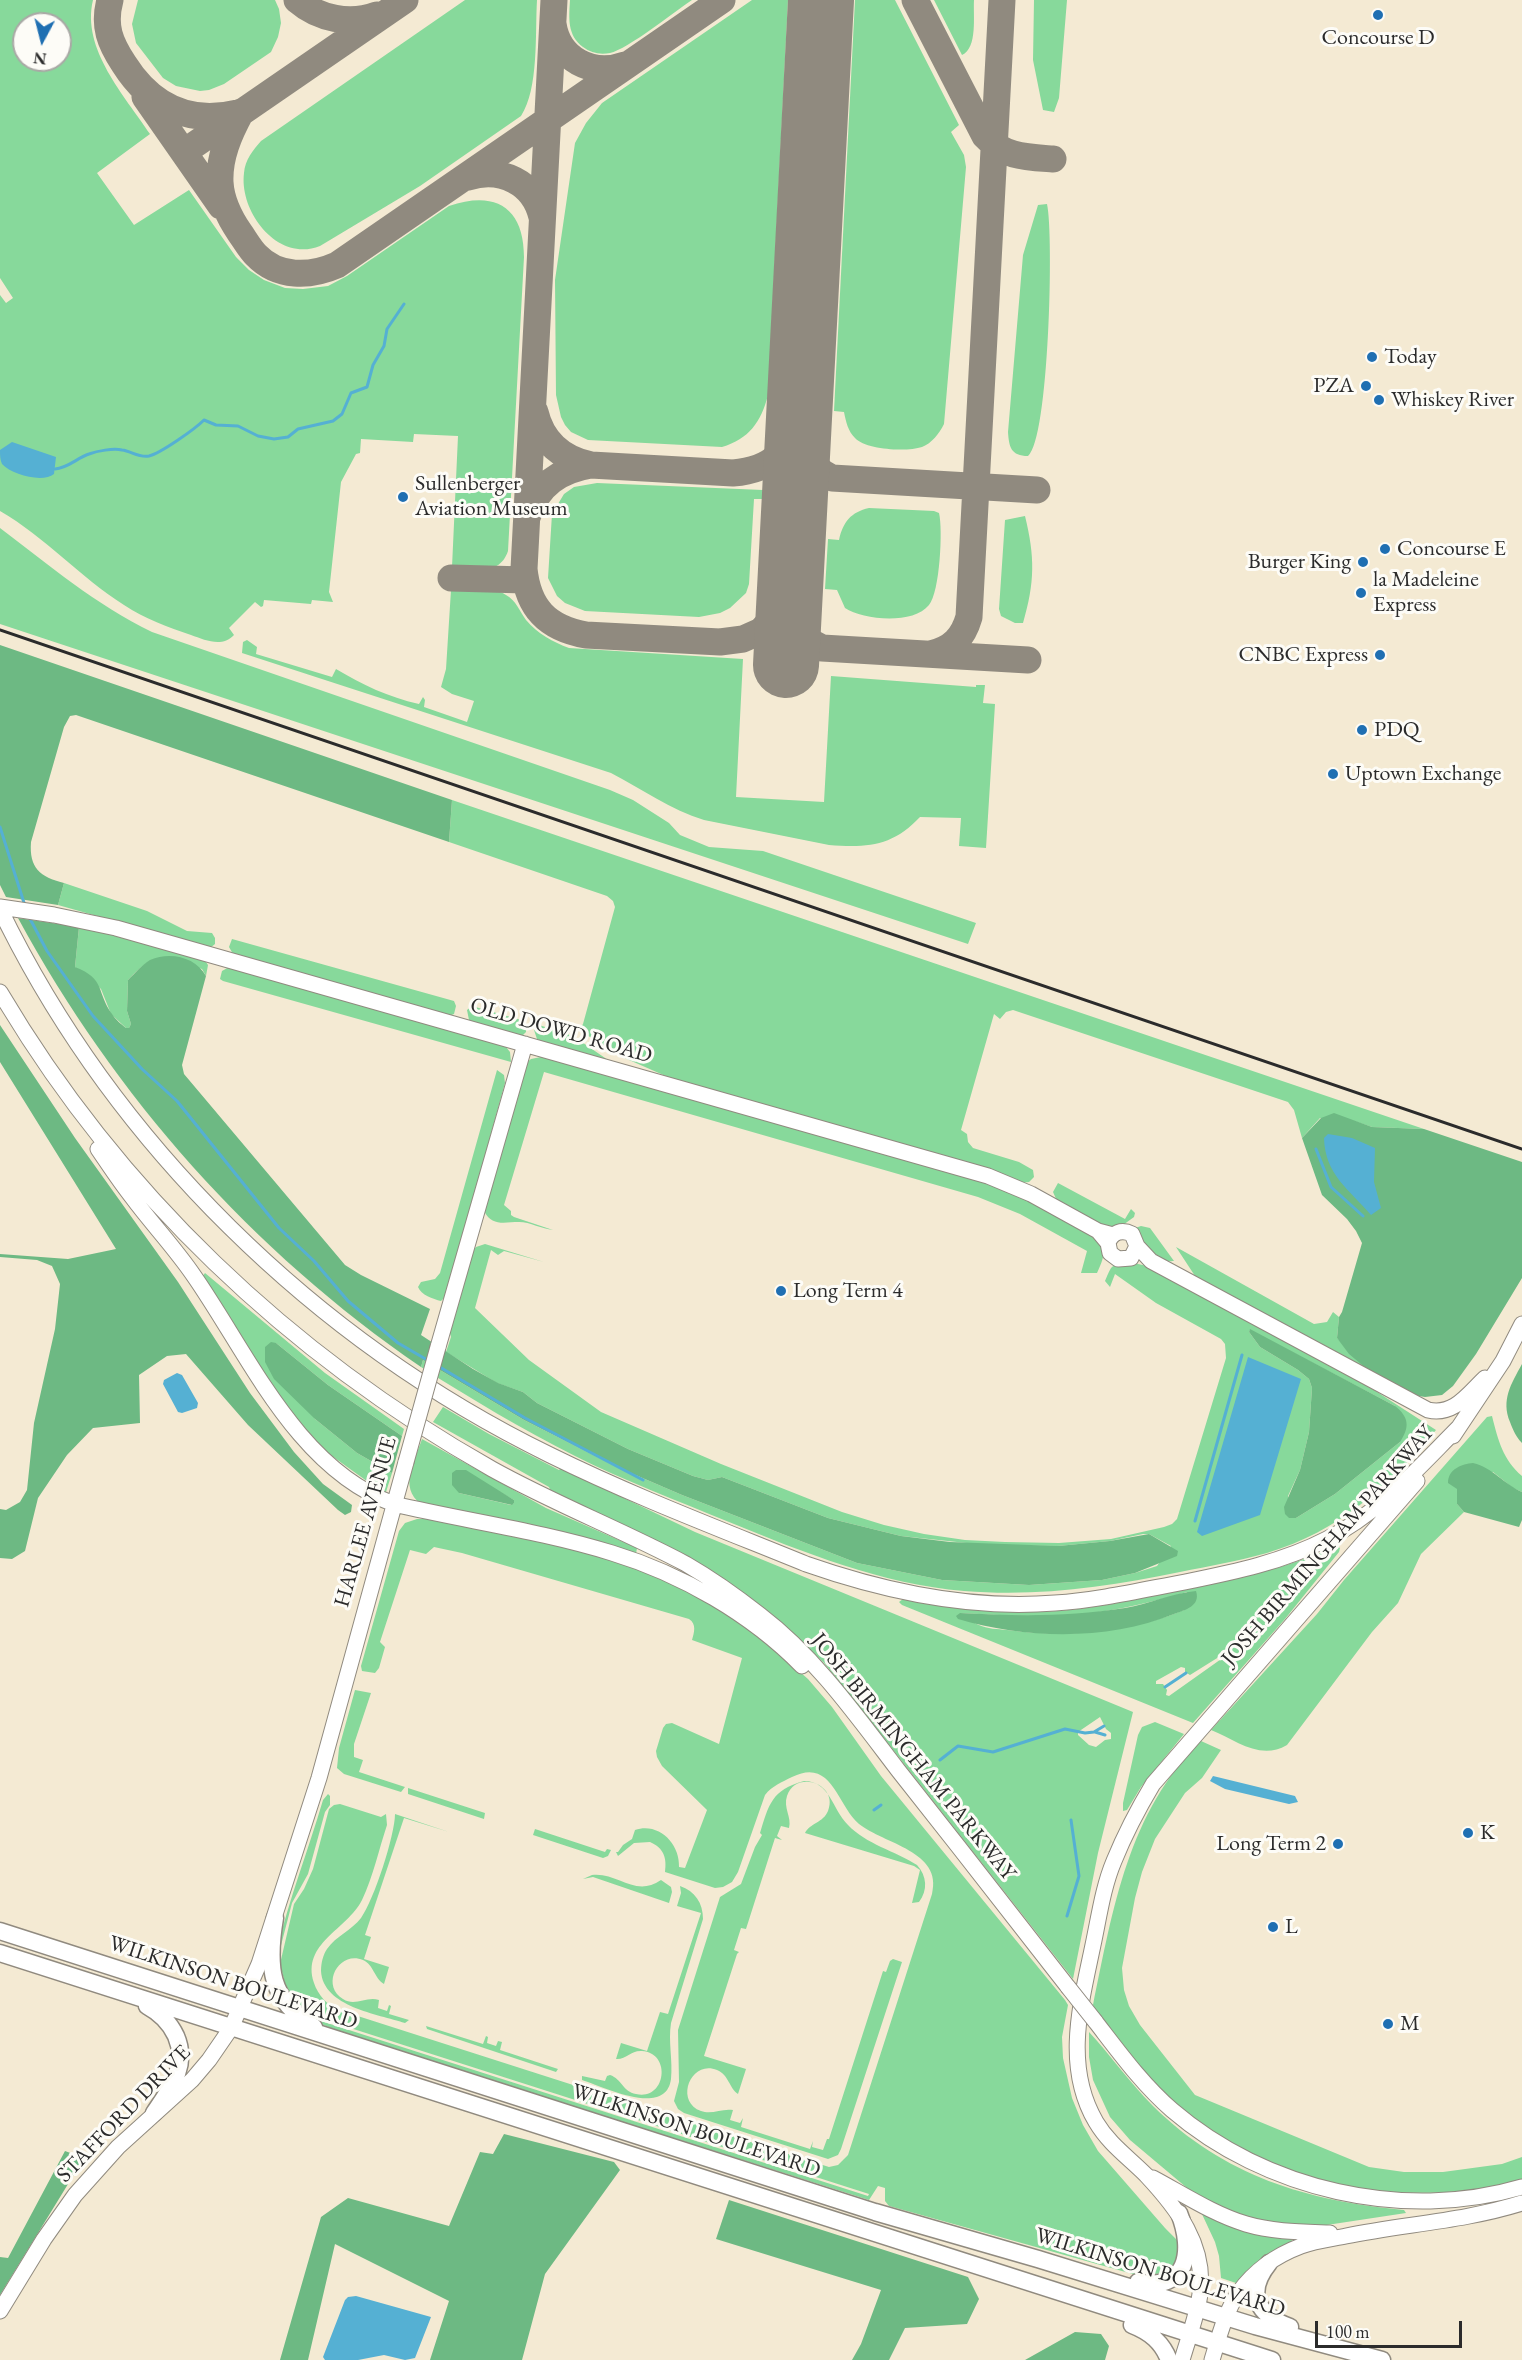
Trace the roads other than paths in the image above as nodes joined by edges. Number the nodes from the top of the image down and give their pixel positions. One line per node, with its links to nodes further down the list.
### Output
1 (0, 908): 3 (main road, OLD DOWD ROAD); 9 (main road, JOSH BIRMINGHAM PARKWAY)
2 (0, 992): 4 (main road, JOSH BIRMINGHAM PARKWAY)
3 (525, 1044): 5 (main road, OLD DOWD ROAD); 10 (main road, HARLEE AVENUE, bridge)
4 (44, 1063): 10 (main road); 11 (main road, JOSH BIRMINGHAM PARKWAY)
5 (1107, 1237): 6 (main road, OLD DOWD ROAD); 6 (main road, OLD DOWD ROAD)
6 (1137, 1246): 8 (main road)
7 (1522, 1324): 8 (main road, JOSH BIRMINGHAM PARKWAY)
8 (1503, 1361): 9 (main road, JOSH BIRMINGHAM PARKWAY)
9 (1458, 1428): 22 (main road, JOSH BIRMINGHAM PARKWAY)
10 (394, 1504): 11 (main road); 12 (main road, HARLEE AVENUE)
11 (872, 1736): 23 (main road, JOSH BIRMINGHAM PARKWAY, bridge)
12 (275, 1918): 16 (main road, HARLEE AVENUE); 18 (main road)
13 (0, 1931): 16 (main road, WILKINSON BOULEVARD)
14 (0, 1953): 15 (main road, WILKINSON BOULEVARD)
15 (120, 1992): 17 (main road, WILKINSON BOULEVARD); 19 (main road)
16 (240, 2008): 17 (main road, STAFFORD DRIVE); 18 (main road, WILKINSON BOULEVARD)
17 (231, 2028): 19 (main road, STAFFORD DRIVE); 21 (main road, WILKINSON BOULEVARD)
18 (338, 2040): 20 (main road, WILKINSON BOULEVARD)
19 (154, 2113): 31 (main road, STAFFORD DRIVE)
20 (596, 2123): 21 (main road); 28 (main road, WILKINSON BOULEVARD)
21 (590, 2143): 29 (main road, WILKINSON BOULEVARD)
22 (1145, 2174): 25 (main road); 26 (main road)
23 (1522, 2187)
24 (1522, 2203): 26 (main road)
25 (1179, 2213): 28 (main road); 30 (main road)
26 (1357, 2234): 27 (main road)
27 (1269, 2263): 32 (main road); 35 (main road)
28 (1100, 2277): 30 (main road, WILKINSON BOULEVARD)
29 (1093, 2304): 33 (main road, WILKINSON BOULEVARD); 36 (main road)
30 (1197, 2308): 32 (main road, WILKINSON BOULEVARD); 33 (main road)
31 (0, 2311)
32 (1225, 2317): 34 (main road); 35 (main road, WILKINSON BOULEVARD)
33 (1189, 2335): 34 (main road, WILKINSON BOULEVARD); 37 (main road)
34 (1217, 2344): 38 (main road); 39 (main road, WILKINSON BOULEVARD)
35 (1327, 2346): 40 (main road, WILKINSON BOULEVARD)
36 (1169, 2360)
37 (1182, 2360)
38 (1212, 2360)
39 (1272, 2360)
40 (1382, 2360)

